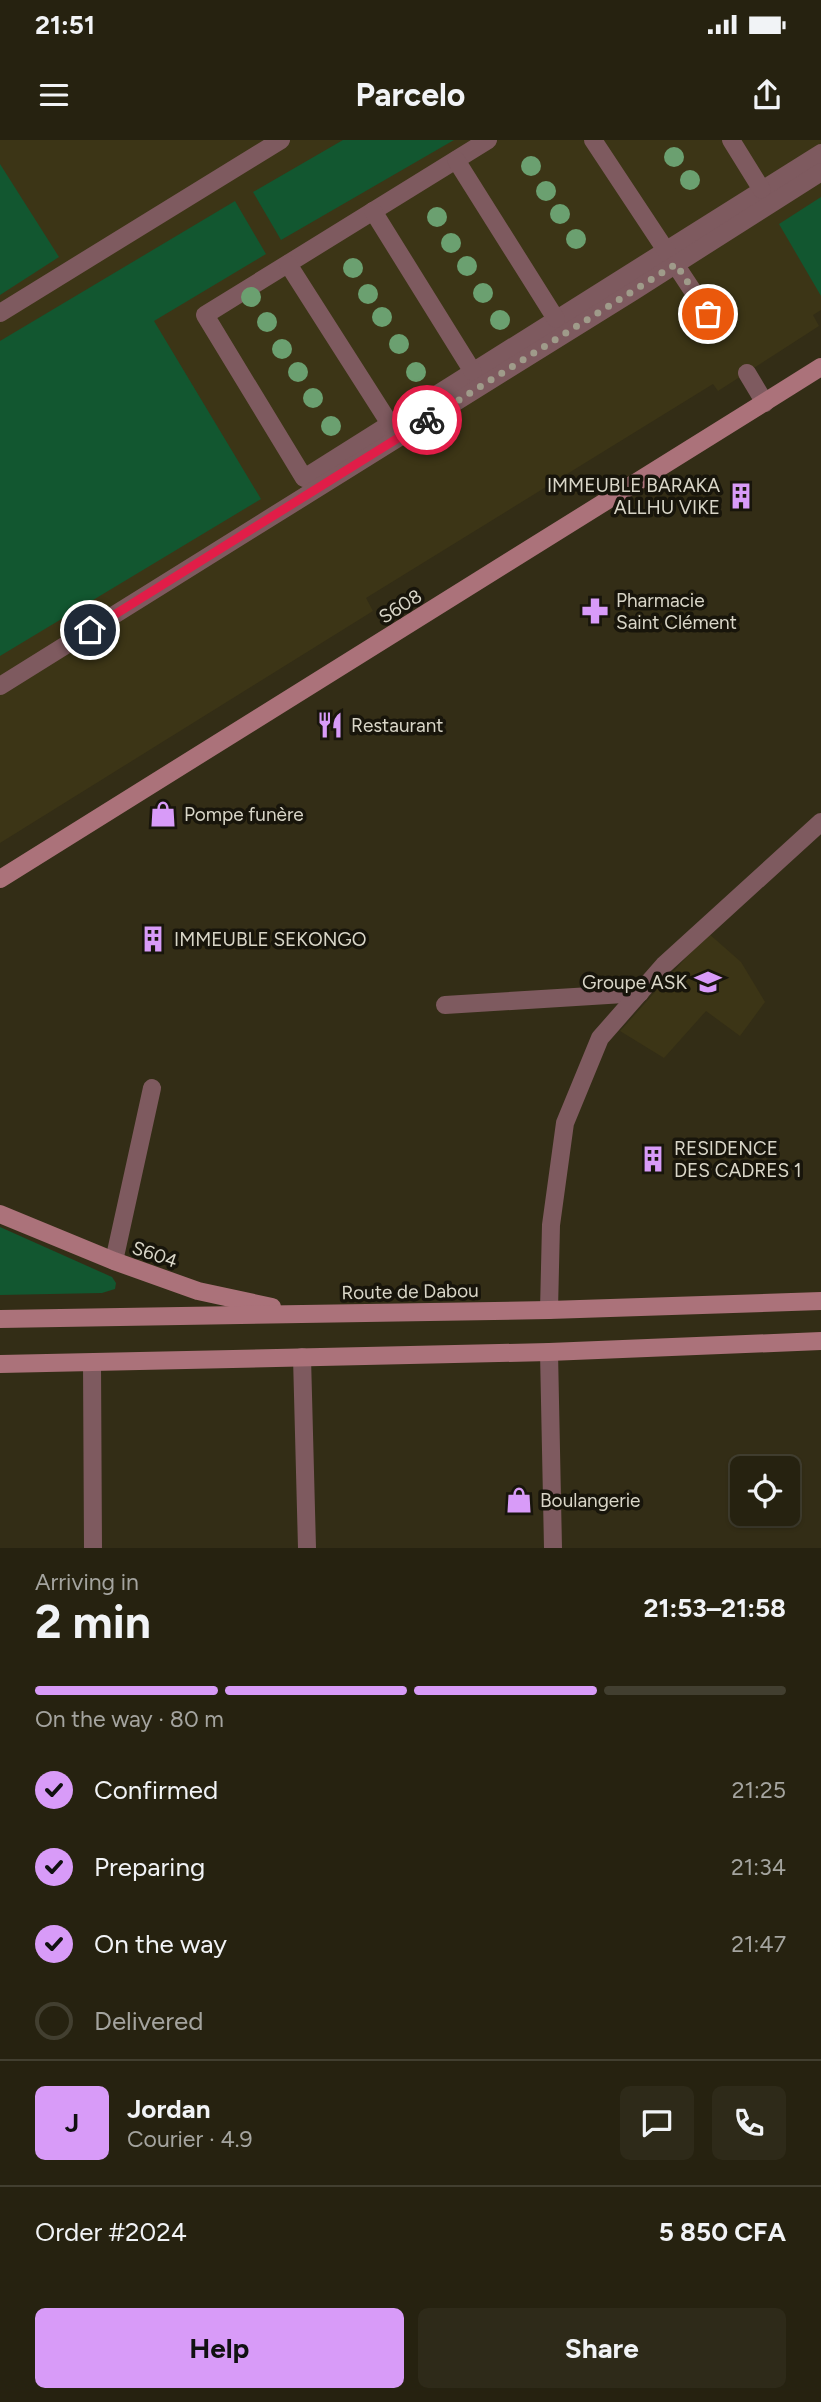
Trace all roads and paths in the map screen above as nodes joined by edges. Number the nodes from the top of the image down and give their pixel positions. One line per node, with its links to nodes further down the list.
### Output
1 (281, 140): 12 (street)
2 (488, 140): 6 (street)
3 (593, 140): 10 (street)
4 (731, 140): 8 (street)
5 (821, 153): 8 (street)
6 (456, 160): 9 (street); 14 (street)
7 (821, 172): 10 (street)
8 (762, 190): 10 (street)
9 (373, 211): 11 (street); 16 (street)
10 (671, 257): 13 (street); 14 (street); 20 (street)
11 (288, 264): 19 (street); 19 (street)
12 (0, 313)
13 (708, 314)
14 (556, 319): 16 (street)
15 (821, 367): 18 (street, S608)
16 (473, 372): 19 (street)
17 (747, 373): 18 (street)
18 (765, 403): 22 (street, S608)
19 (390, 424)
20 (0, 687)
21 (821, 822): 23 (street)
22 (0, 879)
23 (640, 993): 24 (street); 29 (street)
24 (445, 1005)
25 (152, 1088): 27 (street)
26 (0, 1214): 27 (street, S604)
27 (114, 1261): 30 (street, S604)
28 (821, 1301): 29 (street, Route de Dabou)
29 (549, 1310): 30 (street, Route de Dabou)
30 (303, 1314): 31 (street, Route de Dabou)
31 (0, 1319)
32 (821, 1341): 33 (street)
33 (549, 1352): 34 (street); 39 (street)
34 (302, 1357): 35 (street); 38 (street)
35 (92, 1363): 36 (street); 37 (street)
36 (0, 1364)
37 (93, 1548)
38 (307, 1548)
39 (553, 1548)

